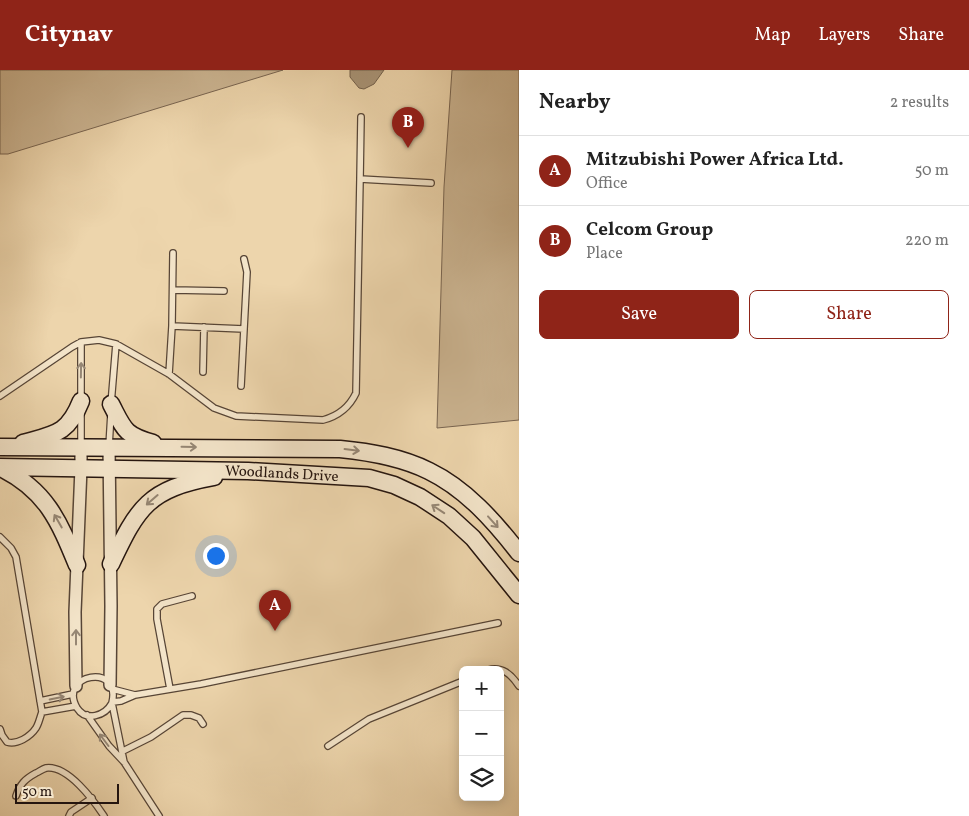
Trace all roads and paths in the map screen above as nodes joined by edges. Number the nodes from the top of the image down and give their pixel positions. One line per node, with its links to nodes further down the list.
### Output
1 (360, 116): 2 (lane)
2 (360, 180): 3 (lane); 14 (lane)
3 (431, 183)
4 (173, 253): 6 (lane)
5 (244, 259): 10 (lane)
6 (173, 290): 7 (lane); 8 (lane)
7 (224, 292)
8 (172, 326): 9 (lane); 14 (lane)
9 (204, 327): 10 (lane); 13 (lane)
10 (244, 329): 15 (lane)
11 (82, 342): 12 (lane); 16 (lane); 17 (lane, one-way to 11)
12 (116, 344): 14 (lane); 18 (lane)
13 (203, 372)
14 (168, 374)
15 (241, 386)
16 (0, 396)
17 (81, 401): 20 (main road); 21 (lane)
18 (111, 404): 19 (main road); 22 (lane)
19 (168, 447): 22 (main road, Woodlands Drive); 28 (main road, Woodlands Drive, one-way to 28)
20 (5, 448): 21 (main road, Woodlands Drive)
21 (81, 448): 22 (main road, Woodlands Drive); 24 (street)
22 (109, 448): 25 (street)
23 (0, 468): 24 (main road, Woodlands Drive); 30 (main road, one-way to 23)
24 (81, 468): 25 (main road, Woodlands Drive); 30 (street)
25 (110, 469): 26 (main road, Woodlands Drive); 29 (street)
26 (248, 471): 29 (main road, one-way to 29); 31 (main road, Woodlands Drive, one-way to 26)
27 (0, 537): 41 (lane)
28 (519, 553)
29 (111, 564): 37 (street)
30 (77, 565): 39 (street, one-way to 30)
31 (518, 589)
32 (192, 596): 38 (lane)
33 (498, 623): 38 (lane)
34 (504, 671): 36 (lane)
35 (459, 683): 48 (lane)
36 (519, 686)
37 (111, 687): 39 (lane); 40 (lane); 42 (lane)
38 (170, 689): 40 (lane)
39 (75, 690): 41 (lane, one-way to 39); 43 (lane)
40 (135, 695): 42 (lane)
41 (40, 701): 44 (lane)
42 (112, 702): 45 (lane); 49 (lane)
43 (76, 706): 44 (lane); 45 (lane)
44 (42, 712): 47 (lane)
45 (87, 715): 50 (lane, one-way to 45)
46 (203, 724): 49 (lane)
47 (0, 729)
48 (328, 746)
49 (123, 751): 50 (lane)
50 (124, 762): 55 (lane)
51 (16, 796): 52 (lane)
52 (92, 798): 53 (lane); 54 (lane)
53 (68, 816)
54 (104, 816)
55 (159, 816)

